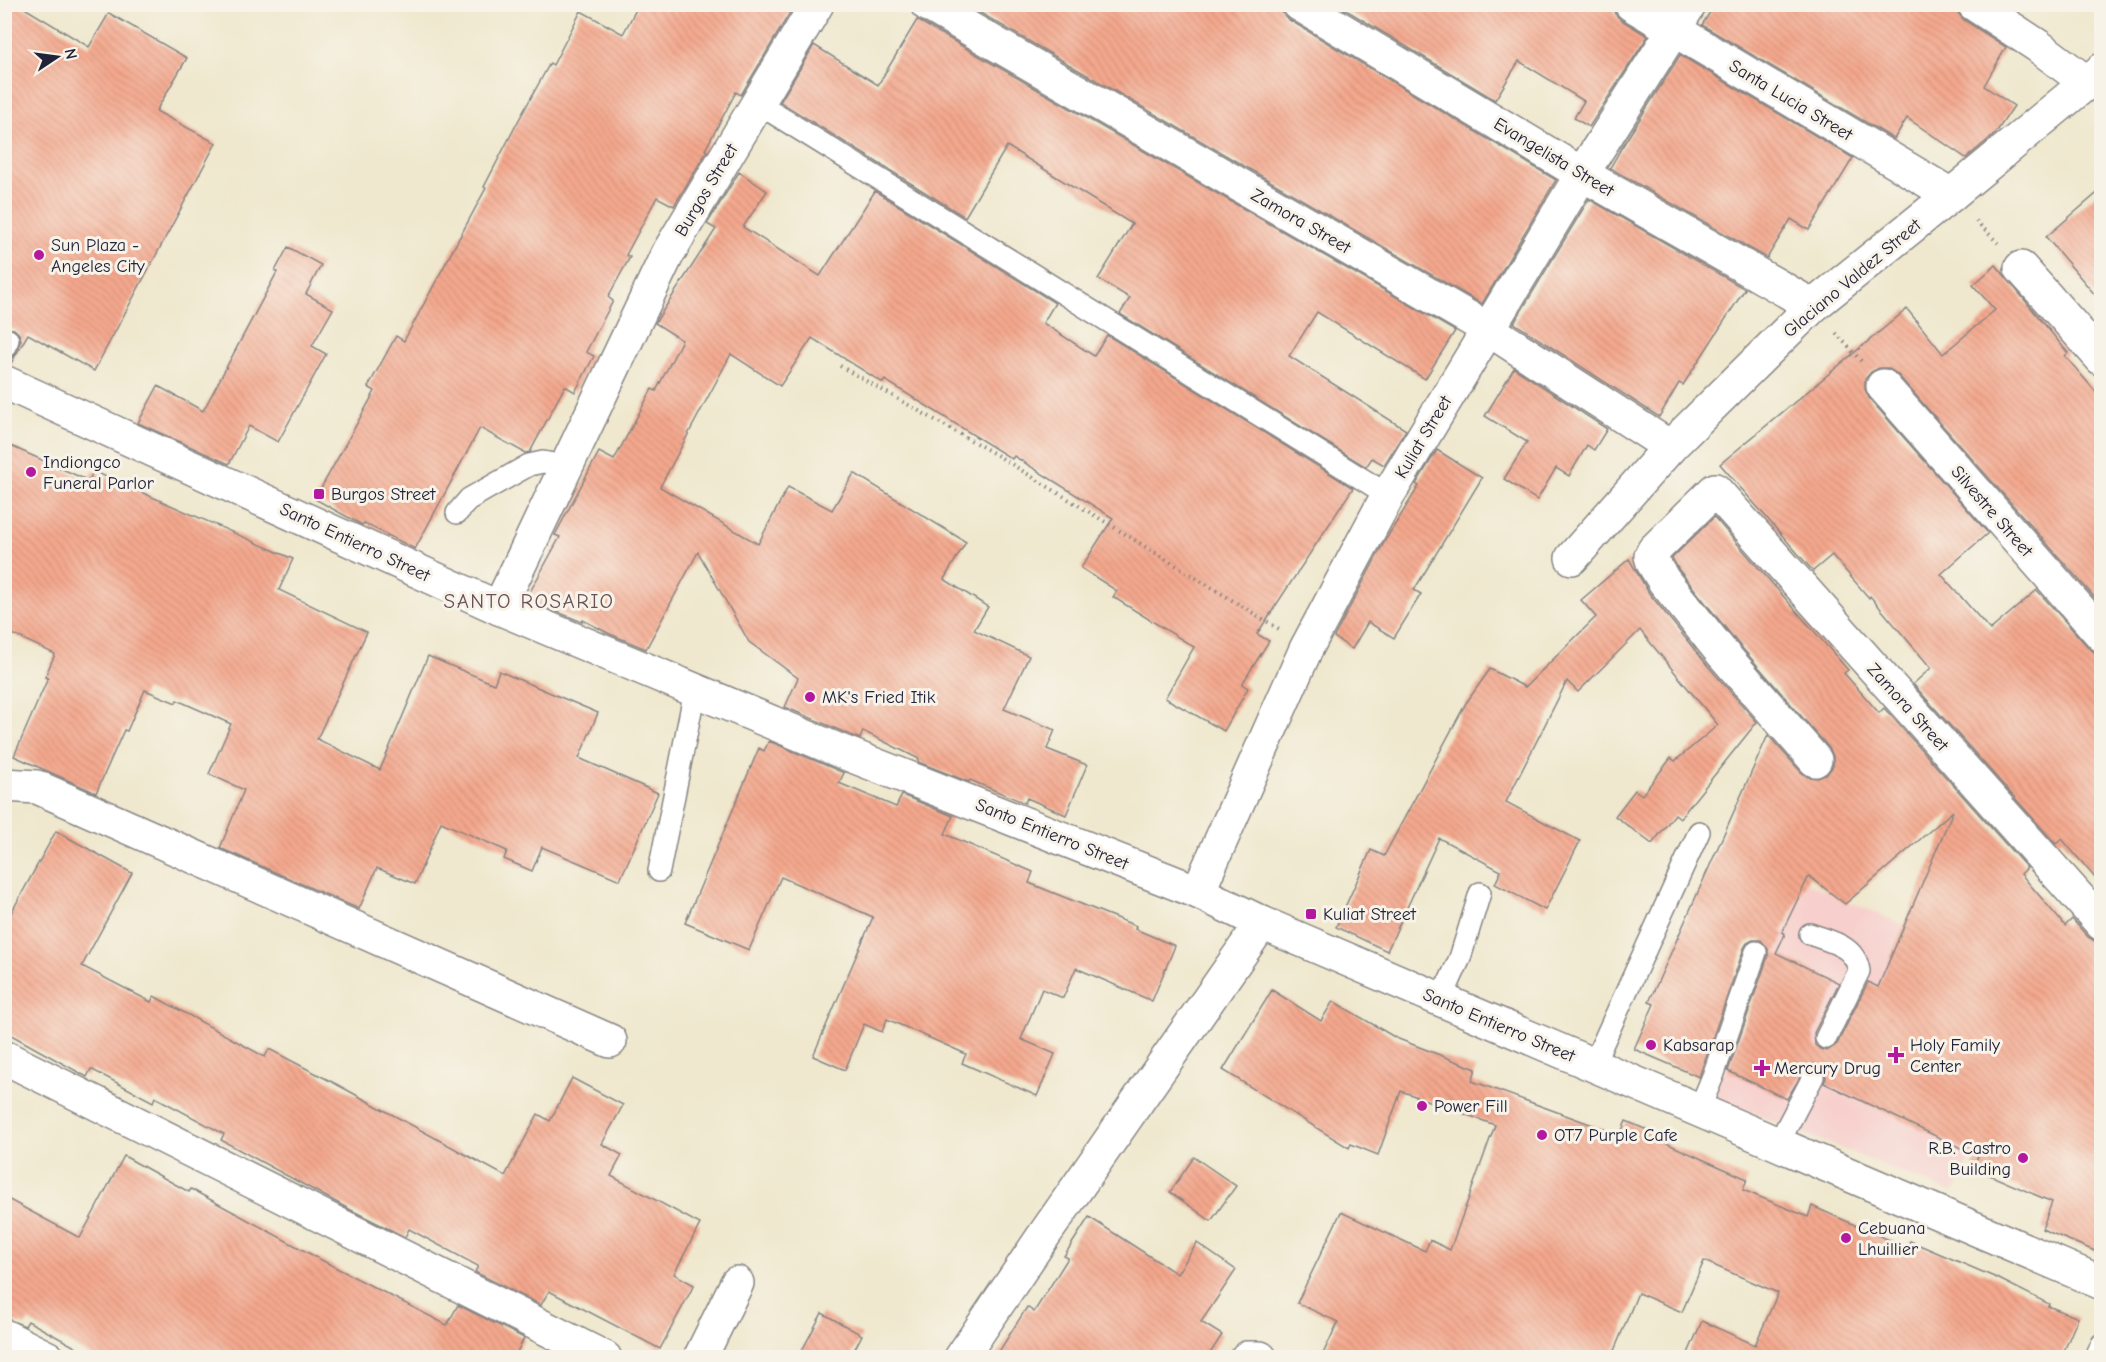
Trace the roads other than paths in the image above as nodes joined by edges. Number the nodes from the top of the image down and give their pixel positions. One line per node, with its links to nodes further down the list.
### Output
1 (817, 4): 8 (street, Burgos Street)
2 (927, 4): 13 (street, Zamora Street)
3 (1299, 4): 9 (street, Evangelista Street)
4 (1631, 4): 6 (street, Santa Lucia Street)
5 (1974, 4): 7 (street)
6 (1682, 18): 9 (street, Kuliat Street); 10 (street, Santa Lucia Street)
7 (2094, 77): 10 (street, Glaciano Valdez Street)
8 (757, 103): 18 (street, Burgos Street); 19 (lane)
9 (1582, 174): 12 (street, Evangelista Street); 13 (street, Kuliat Street)
10 (1951, 195): 12 (street, Glaciano Valdez Street)
11 (2021, 268): 14 (street)
12 (1813, 306): 17 (street, Glaciano Valdez Street)
13 (1488, 329): 17 (street, Zamora Street); 19 (street, Kuliat Street)
14 (2102, 359)
15 (1883, 387): 23 (street, Silvestre Street)
16 (7, 390): 22 (street, Santo Entierro Street)
17 (1671, 447): 21 (street, Glaciano Valdez Street)
18 (566, 466): 20 (lane); 22 (street, Burgos Street)
19 (1388, 495): 29 (street, Kuliat Street)
20 (457, 513)
21 (1572, 558)
22 (499, 609): 24 (street, Santo Entierro Street)
23 (2102, 635)
24 (695, 690): 28 (lane); 29 (street, Santo Entierro Street)
25 (1815, 760): 32 (street, Zamora Street)
26 (4, 784): 37 (street)
27 (1699, 832): 39 (lane)
28 (659, 871)
29 (1198, 892): 31 (street, Santo Entierro Street)
30 (1480, 893): 35 (lane)
31 (1262, 923): 35 (street, Santo Entierro Street); 50 (street)
32 (2102, 924)
33 (1810, 934): 36 (lane)
34 (1756, 952): 41 (lane)
35 (1442, 1000): 39 (street, Santo Entierro Street)
36 (1826, 1038)
37 (609, 1041)
38 (4, 1057): 48 (street)
39 (1593, 1065): 41 (street, Santo Entierro Street)
40 (1813, 1077): 42 (lane)
41 (1699, 1110): 42 (street, Santo Entierro Street)
42 (1778, 1144): 44 (street, Santo Entierro Street)
43 (737, 1283): 49 (street)
44 (2102, 1283)
45 (4, 1336): 47 (street)
46 (2102, 1344): 53 (lane)
47 (48, 1358)
48 (605, 1358)
49 (700, 1358)
50 (961, 1358)
51 (1247, 1358): 52 (street)
52 (1260, 1358)
53 (2096, 1358)

